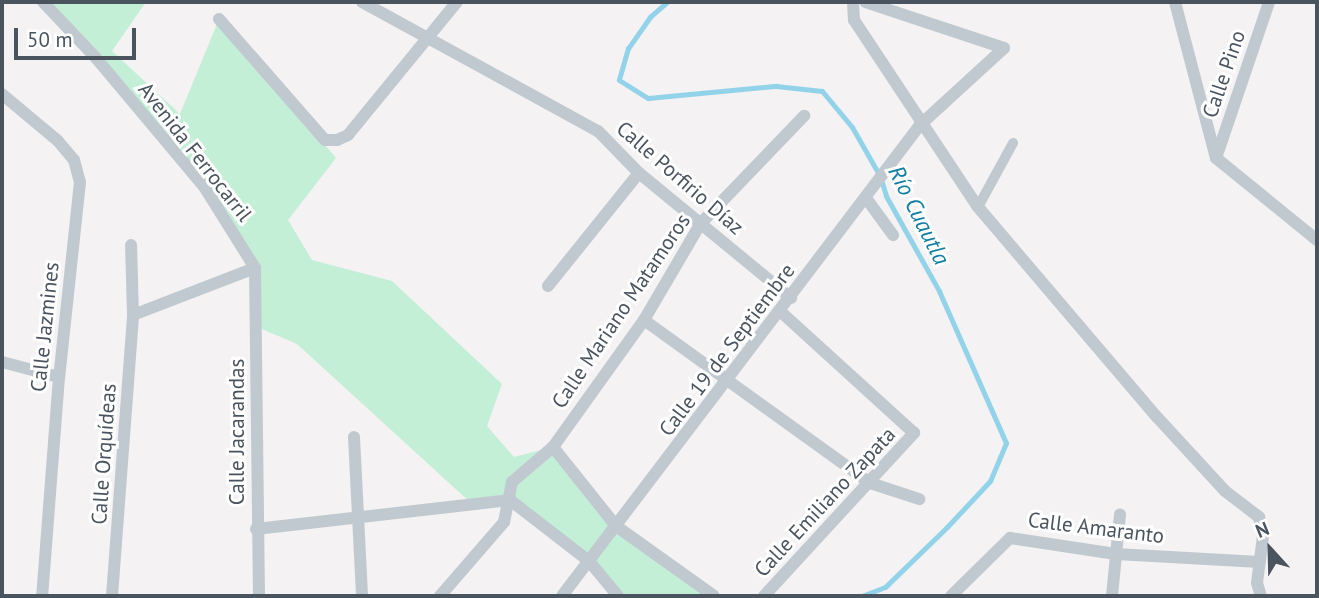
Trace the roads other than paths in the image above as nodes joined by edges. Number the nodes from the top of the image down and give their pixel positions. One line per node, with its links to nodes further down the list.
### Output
1 (43, 2): 22 (street, Avenida Ferrocarril)
2 (362, 2): 9 (street, Calle Porfirio Díaz)
3 (457, 2): 9 (street)
4 (853, 2): 12 (street)
5 (865, 2): 12 (street, Calle 19 de Septiembre)
6 (1175, 2): 14 (street)
7 (1269, 2): 14 (street, Calle Pino)
8 (219, 19): 9 (street)
9 (425, 40): 15 (street, Calle Porfirio Díaz)
10 (2, 94): 29 (street, Calle Jazmines)
11 (804, 116): 18 (street, Calle Mariano Matamoros)
12 (920, 125): 16 (street, Calle 19 de Septiembre); 17 (street)
13 (1013, 143): 17 (street)
14 (1216, 158): 20 (street)
15 (639, 173): 18 (street, Calle Porfirio Díaz); 23 (street)
16 (866, 198): 19 (street); 24 (street, Calle 19 de Septiembre)
17 (978, 207): 42 (street)
18 (701, 223): 24 (street, Calle Porfirio Díaz); 27 (street, Calle Mariano Matamoros)
19 (892, 235)
20 (1317, 240)
21 (131, 245): 26 (street, Calle Orquídeas)
22 (255, 268): 26 (street); 39 (street, Calle Jacarandas)
23 (548, 286)
24 (791, 298): 25 (street, Calle 19 de Septiembre)
25 (781, 312): 30 (street, Calle 19 de Septiembre); 33 (street, Calle Emiliano Zapata)
26 (133, 315): 44 (street, Calle Orquídeas)
27 (644, 320): 30 (street); 32 (street, Calle Mariano Matamoros)
28 (2, 362): 29 (street)
29 (59, 377): 43 (street, Calle Jazmines)
30 (726, 382): 33 (street); 38 (street, Calle 19 de Septiembre)
31 (354, 438): 37 (street)
32 (554, 447): 35 (street, Calle Mariano Matamoros); 38 (street)
33 (870, 483): 34 (street); 51 (street, Calle Emiliano Zapata)
34 (919, 499)
35 (510, 500): 37 (street); 41 (street); 47 (street, Calle Mariano Matamoros)
36 (1120, 514): 40 (street)
37 (357, 516): 39 (street); 46 (street)
38 (616, 526): 41 (street, Calle 19 de Septiembre); 50 (street)
39 (256, 529): 45 (street, Calle Jacarandas)
40 (1116, 554): 42 (street, Calle Amaranto); 52 (street, Calle Amaranto); 53 (street)
41 (589, 561): 48 (street, Calle 19 de Septiembre); 49 (street)
42 (1260, 562): 54 (street)
43 (42, 596)
44 (113, 596)
45 (259, 596)
46 (362, 596)
47 (440, 596)
48 (562, 596)
49 (618, 596)
50 (713, 596)
51 (764, 596)
52 (951, 596)
53 (1112, 596)
54 (1261, 596)

